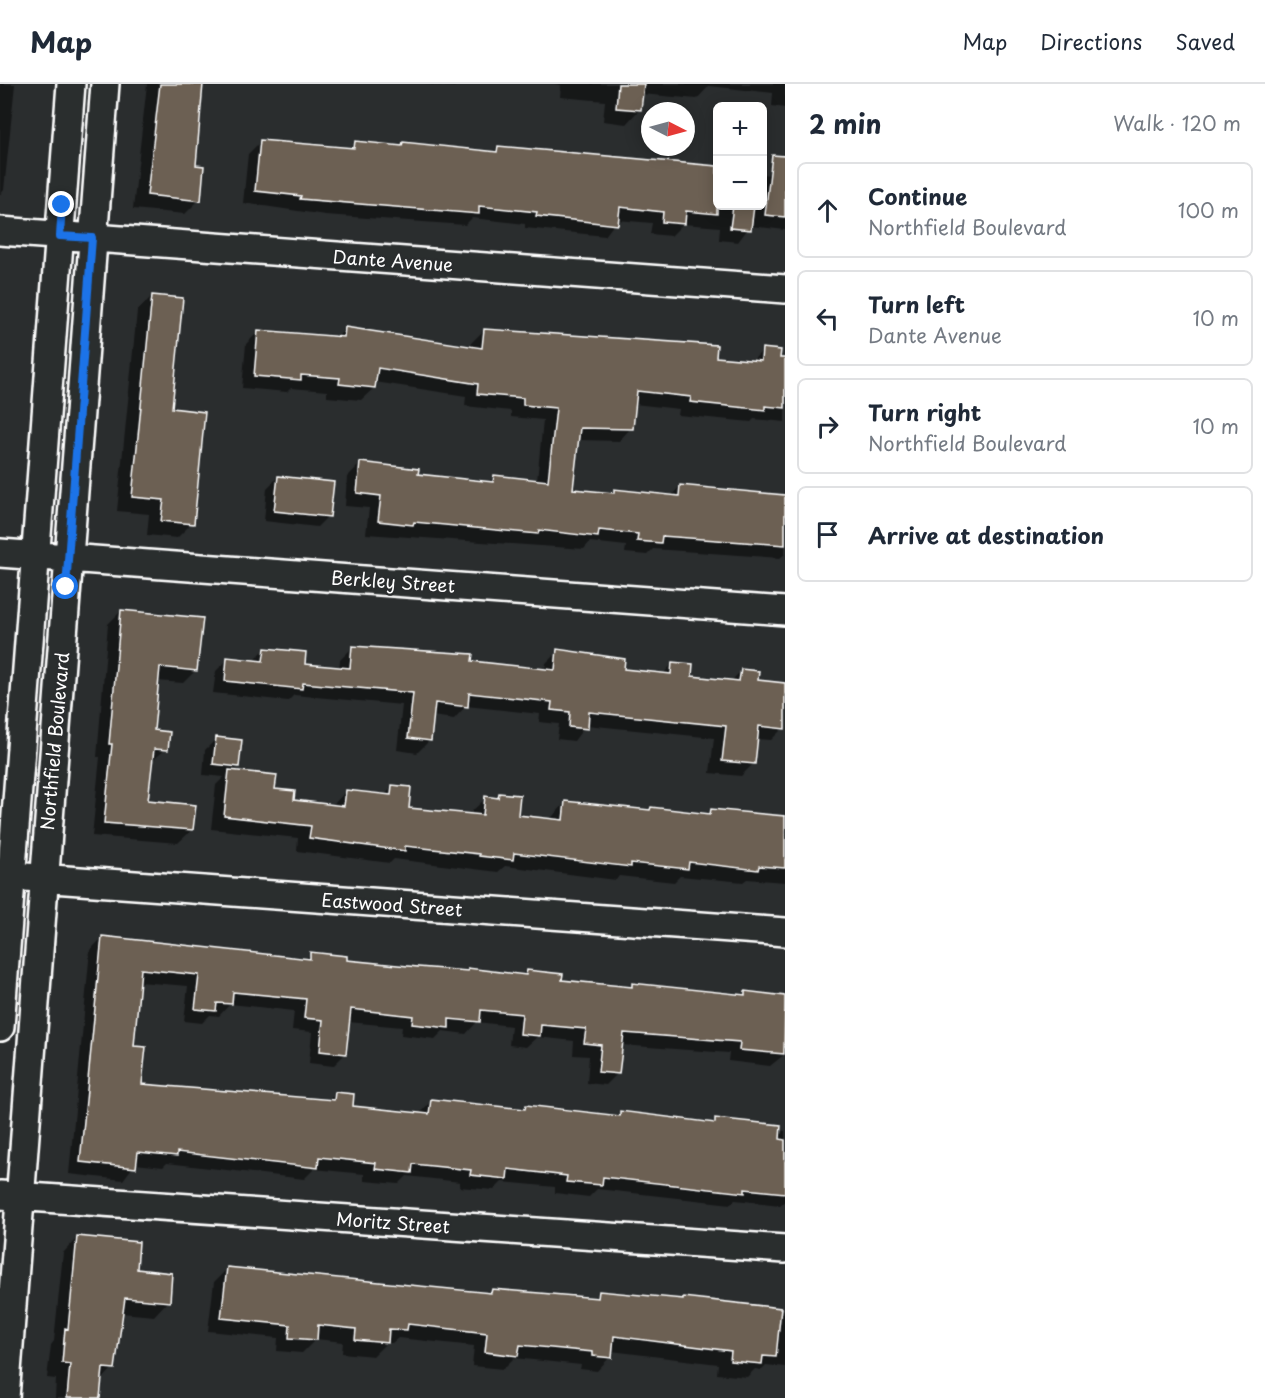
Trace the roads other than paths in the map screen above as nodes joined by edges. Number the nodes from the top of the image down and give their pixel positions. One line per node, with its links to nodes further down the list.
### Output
1 (71, 84): 4 (street, Northfield Boulevard)
2 (105, 84): 5 (street, Northfield Boulevard)
3 (0, 231): 4 (street, Dante Avenue)
4 (60, 236): 5 (street, Dante Avenue); 8 (street, Northfield Boulevard)
5 (92, 238): 6 (street, Dante Avenue); 9 (street, Northfield Boulevard)
6 (785, 289)
7 (0, 553): 8 (street, Berkley Street)
8 (36, 555): 9 (street, Berkley Street); 11 (street, Northfield Boulevard)
9 (69, 557): 10 (street, Berkley Street); 12 (street, Northfield Boulevard)
10 (785, 611)
11 (5, 875): 12 (street, Eastwood Street); 14 (street, Northfield Boulevard)
12 (44, 878): 13 (street, Eastwood Street); 15 (street, Northfield Boulevard)
13 (785, 932)
14 (0, 1027)
15 (10, 1196): 16 (street, Moritz Street); 17 (street, Northfield Boulevard)
16 (785, 1249)
17 (5, 1398)

